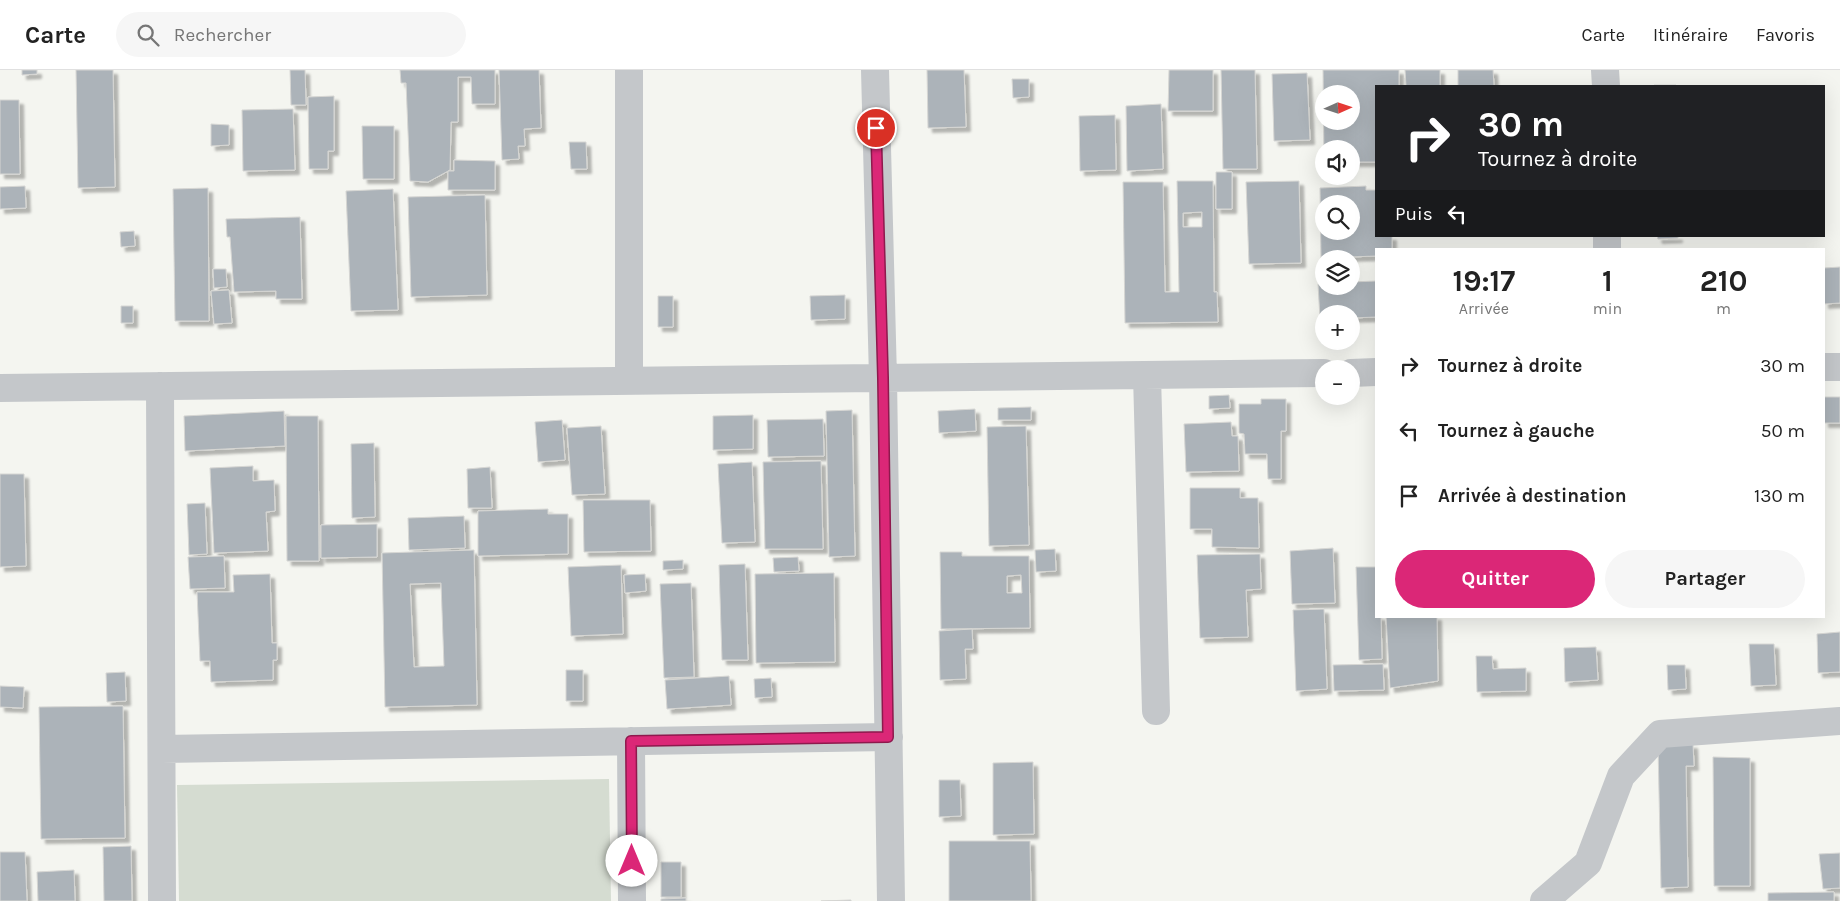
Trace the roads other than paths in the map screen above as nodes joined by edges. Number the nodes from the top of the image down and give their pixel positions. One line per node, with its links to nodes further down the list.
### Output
1 (629, 70): 12 (street)
2 (875, 70): 11 (street)
3 (1606, 70): 4 (street)
4 (1606, 85)
5 (1825, 367): 6 (street)
6 (1840, 367)
7 (1360, 372): 8 (street)
8 (1375, 372)
9 (1315, 373): 10 (street)
10 (1147, 375): 11 (street); 15 (street)
11 (883, 378): 12 (street); 17 (street)
12 (629, 381): 13 (street)
13 (160, 386): 14 (street); 19 (street)
14 (0, 388)
15 (1156, 711)
16 (1840, 721): 23 (street)
17 (888, 737): 18 (street); 22 (street)
18 (631, 741): 19 (street); 21 (street)
19 (162, 749): 20 (street)
20 (162, 901)
21 (632, 901)
22 (891, 901)
23 (1544, 901)

